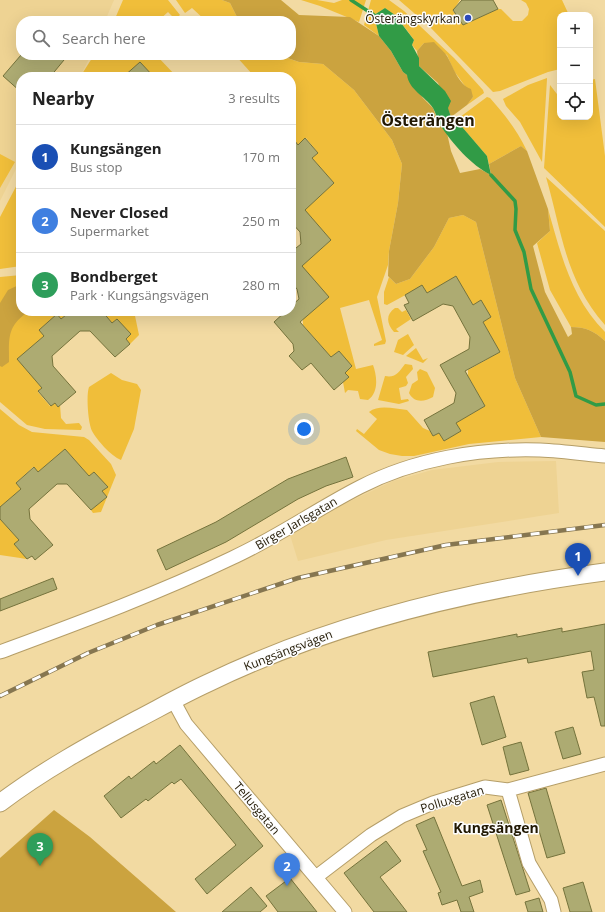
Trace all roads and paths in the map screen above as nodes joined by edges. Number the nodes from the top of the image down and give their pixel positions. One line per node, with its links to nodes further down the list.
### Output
1 (605, 456): 3 (street, Birger Jarlsgatan)
2 (605, 572): 4 (street, Kungsängsvägen)
3 (0, 652)
4 (173, 700): 7 (street, Kungsängsvägen); 8 (street, Tellusgatan)
5 (605, 764): 6 (street, Polluxgatan)
6 (508, 790): 8 (street, Polluxgatan); 10 (street)
7 (0, 803)
8 (316, 877): 9 (street, Tellusgatan)
9 (345, 912)
10 (554, 912)

